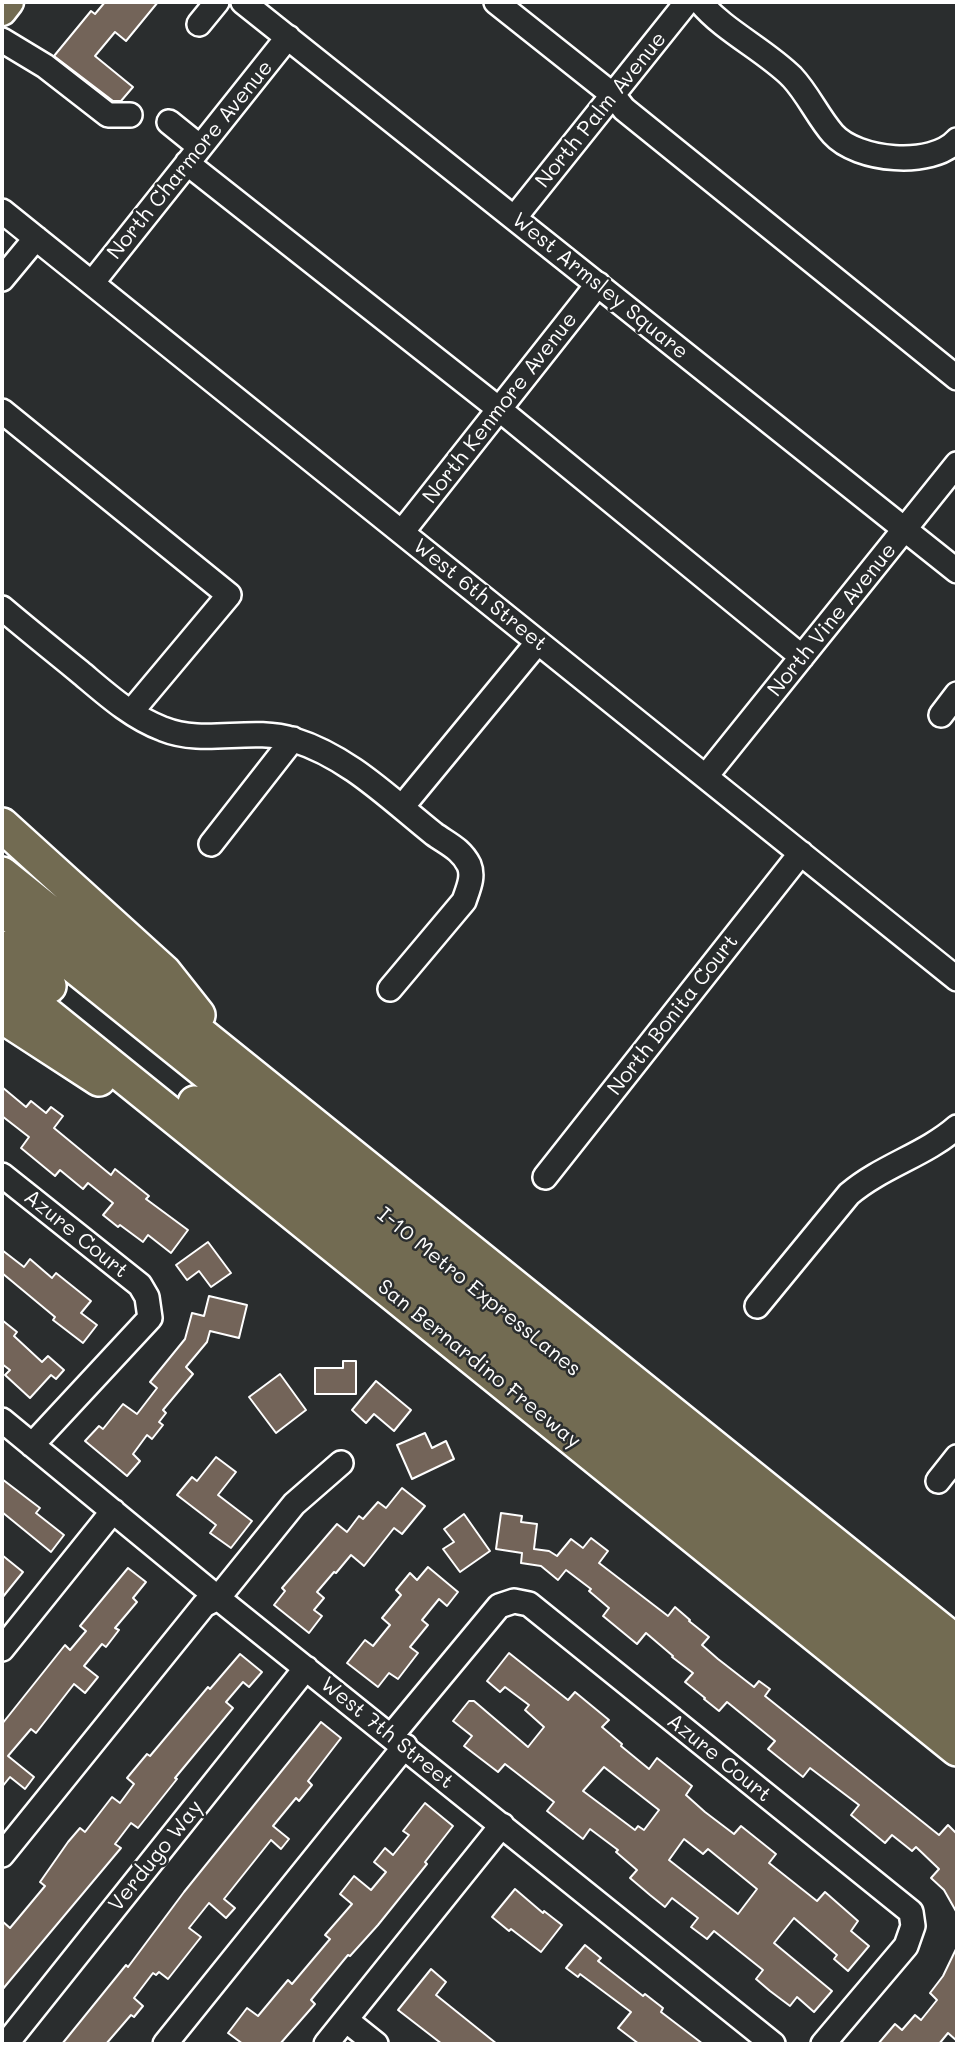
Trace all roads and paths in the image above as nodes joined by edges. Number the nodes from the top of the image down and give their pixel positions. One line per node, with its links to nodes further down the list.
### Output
1 (9, 2): 7 (main road)
2 (217, 2): 8 (street)
3 (243, 2): 9 (street, West Armsley Square)
4 (496, 2): 11 (street)
5 (687, 2): 11 (street, North Palm Avenue)
6 (700, 2): 14 (street)
7 (2, 11)
8 (200, 24)
9 (288, 37): 15 (street, North Charmore Avenue); 17 (street, West Armsley Square)
10 (2, 40): 12 (street)
11 (613, 95): 17 (street, North Palm Avenue); 22 (street)
12 (130, 115)
13 (169, 122): 15 (street)
14 (957, 140)
15 (194, 155): 20 (street, North Charmore Avenue); 23 (street)
16 (2, 211): 18 (street, West 6th Street)
17 (515, 217): 21 (street, West Armsley Square)
18 (36, 238): 19 (street); 20 (street, West 6th Street)
19 (2, 279)
20 (92, 283): 27 (street, West 6th Street)
21 (598, 284): 23 (street, North Kenmore Avenue); 26 (street, West Armsley Square)
22 (957, 378)
23 (499, 409): 27 (street, North Kenmore Avenue); 31 (street)
24 (2, 411): 33 (street)
25 (957, 464): 26 (street, North Vine Avenue)
26 (904, 529): 28 (street, West Armsley Square); 31 (street, North Vine Avenue)
27 (402, 532): 30 (street, West 6th Street)
28 (957, 571)
29 (2, 608): 33 (street)
30 (538, 642): 36 (street, West 6th Street); 37 (street)
31 (802, 657): 36 (street, North Vine Avenue)
32 (957, 694): 34 (street)
33 (131, 712): 35 (street)
34 (941, 715)
35 (293, 739): 37 (street); 39 (street)
36 (706, 776): 40 (street, West 6th Street)
37 (402, 807): 46 (street)
38 (2, 825): 48 (highway)
39 (211, 844)
40 (801, 853): 45 (street, West 6th Street); 52 (street, North Bonita Court)
41 (2, 874): 48 (highway)
42 (2, 908): 64 (highway, I-10 Metro ExpressLanes)
43 (2, 948): 65 (highway, I-10 Metro ExpressLanes)
44 (2, 978): 50 (highway, San Bernardino Freeway)
45 (957, 979)
46 (390, 989)
47 (2, 1016): 50 (highway)
48 (239, 1066): 61 (highway)
49 (957, 1127): 53 (street)
50 (239, 1168): 67 (highway, San Bernardino Freeway)
51 (2, 1175): 55 (street, Azure Court)
52 (545, 1177)
53 (757, 1306)
54 (2, 1420): 55 (street, West 7th Street)
55 (32, 1445): 59 (street, West 7th Street)
56 (957, 1457): 58 (street)
57 (341, 1463): 60 (street)
58 (938, 1481)
59 (113, 1511): 60 (street, West 7th Street); 62 (street)
60 (218, 1598): 63 (street, West 7th Street); 69 (street)
61 (957, 1643)
62 (2, 1649)
63 (306, 1668): 66 (street, West 7th Street); 71 (street, Verdugo Way)
64 (957, 1677)
65 (957, 1715)
66 (398, 1741): 68 (street, West 7th Street); 72 (street); 76 (street, Azure Court)
67 (957, 1749)
68 (502, 1825): 70 (street); 75 (street, West 7th Street)
69 (2, 1855)
70 (346, 2020): 73 (street); 74 (street)
71 (6, 2044)
72 (165, 2044)
73 (326, 2044)
74 (376, 2044)
75 (773, 2044)
76 (823, 2044)

